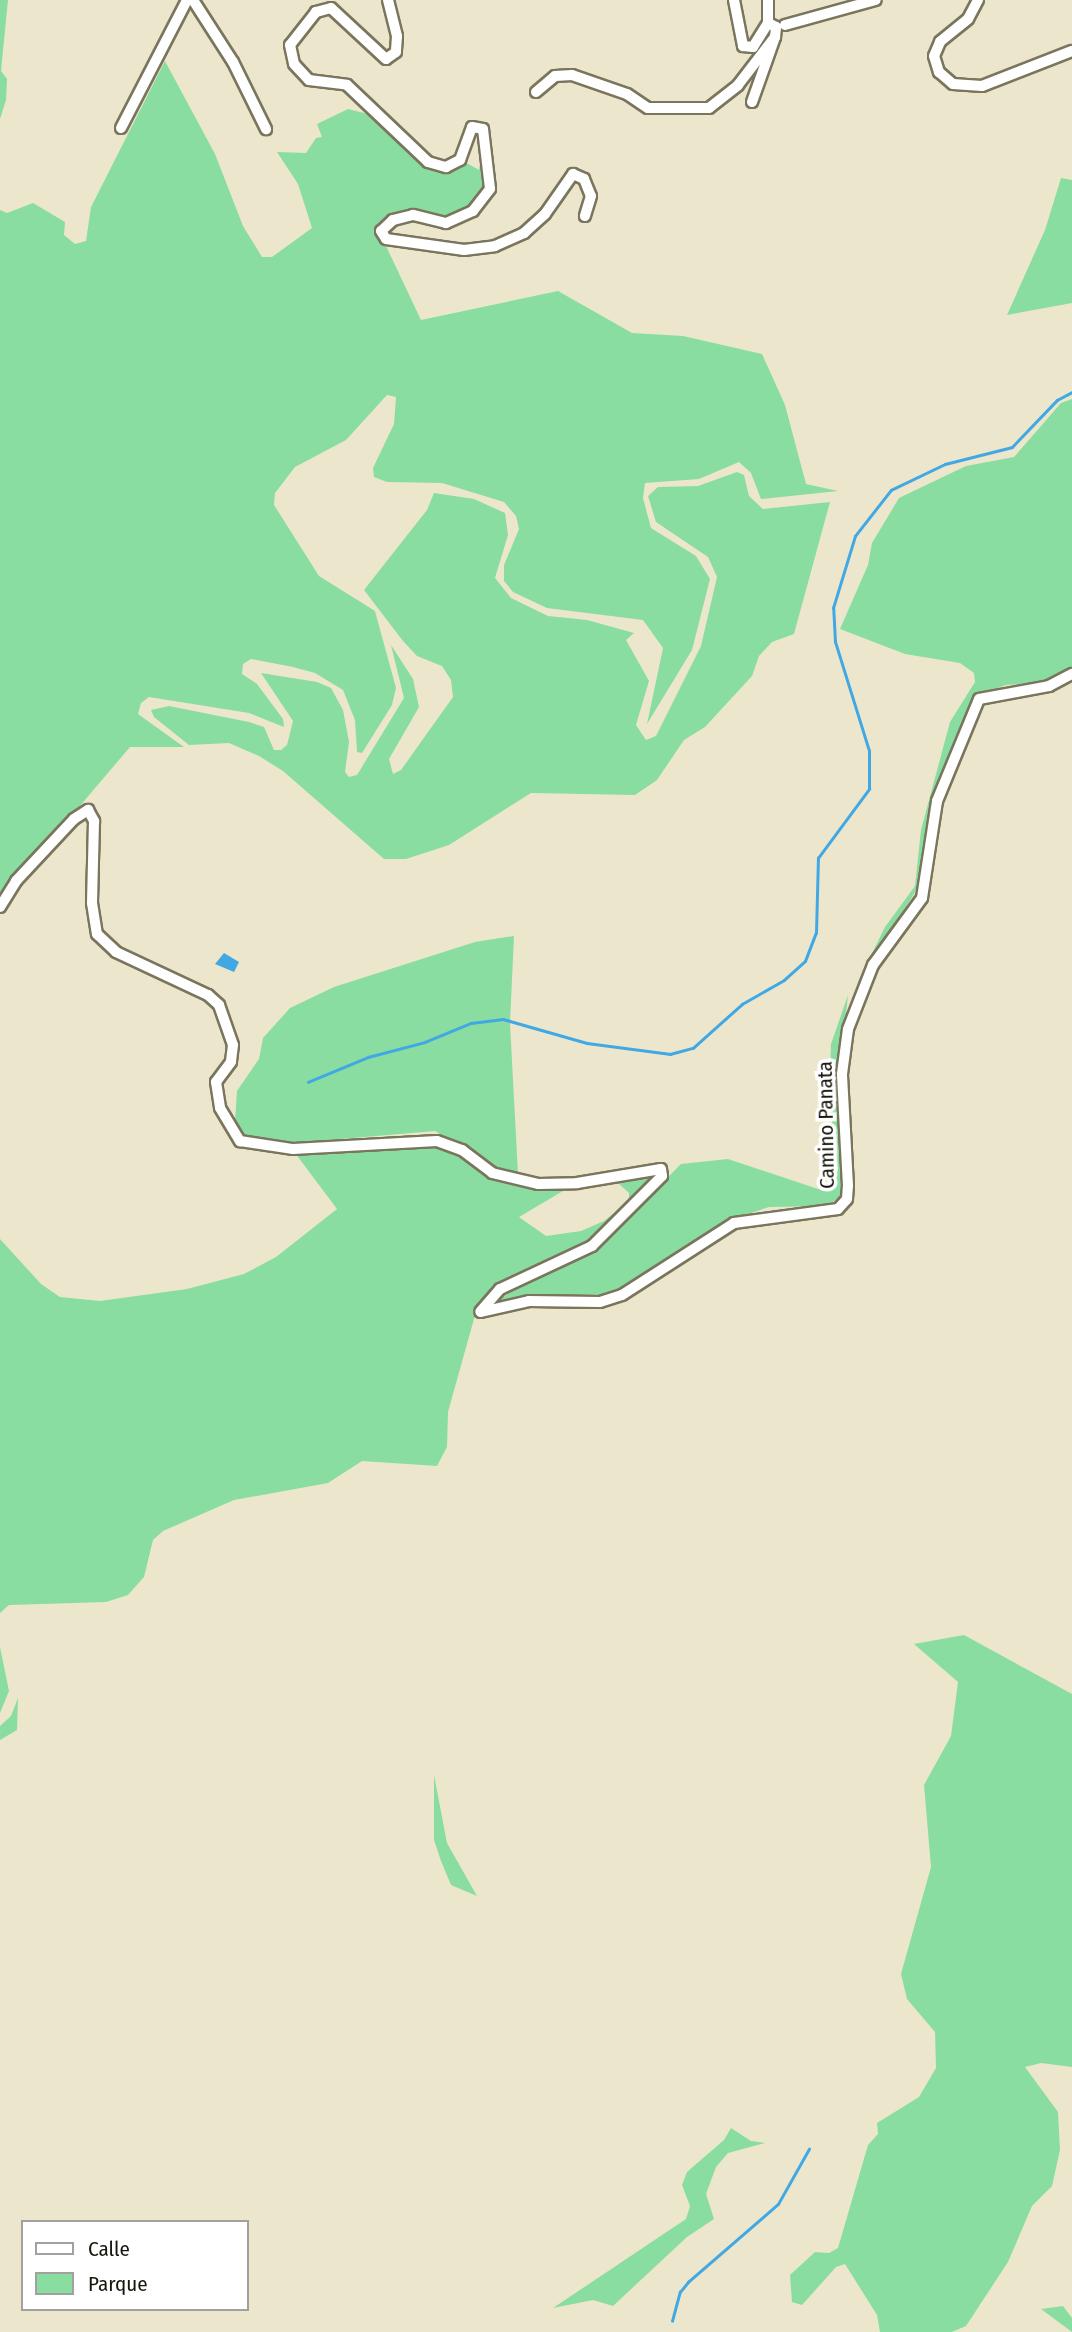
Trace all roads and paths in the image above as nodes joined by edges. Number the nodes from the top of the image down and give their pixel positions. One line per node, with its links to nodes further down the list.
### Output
1 (187, 0): 14 (street)
2 (193, 0): 15 (street)
3 (388, 0): 16 (street)
4 (734, 0): 8 (street)
5 (768, 0): 8 (street)
6 (876, 0): 9 (street)
7 (978, 0): 11 (street)
8 (768, 23): 10 (street)
9 (785, 25)
10 (775, 37): 12 (street); 13 (street)
11 (1072, 51)
12 (536, 92)
13 (752, 103)
14 (121, 128)
15 (266, 129)
16 (585, 216)
17 (1072, 674): 18 (street, Camino Panata)
18 (0, 907)

